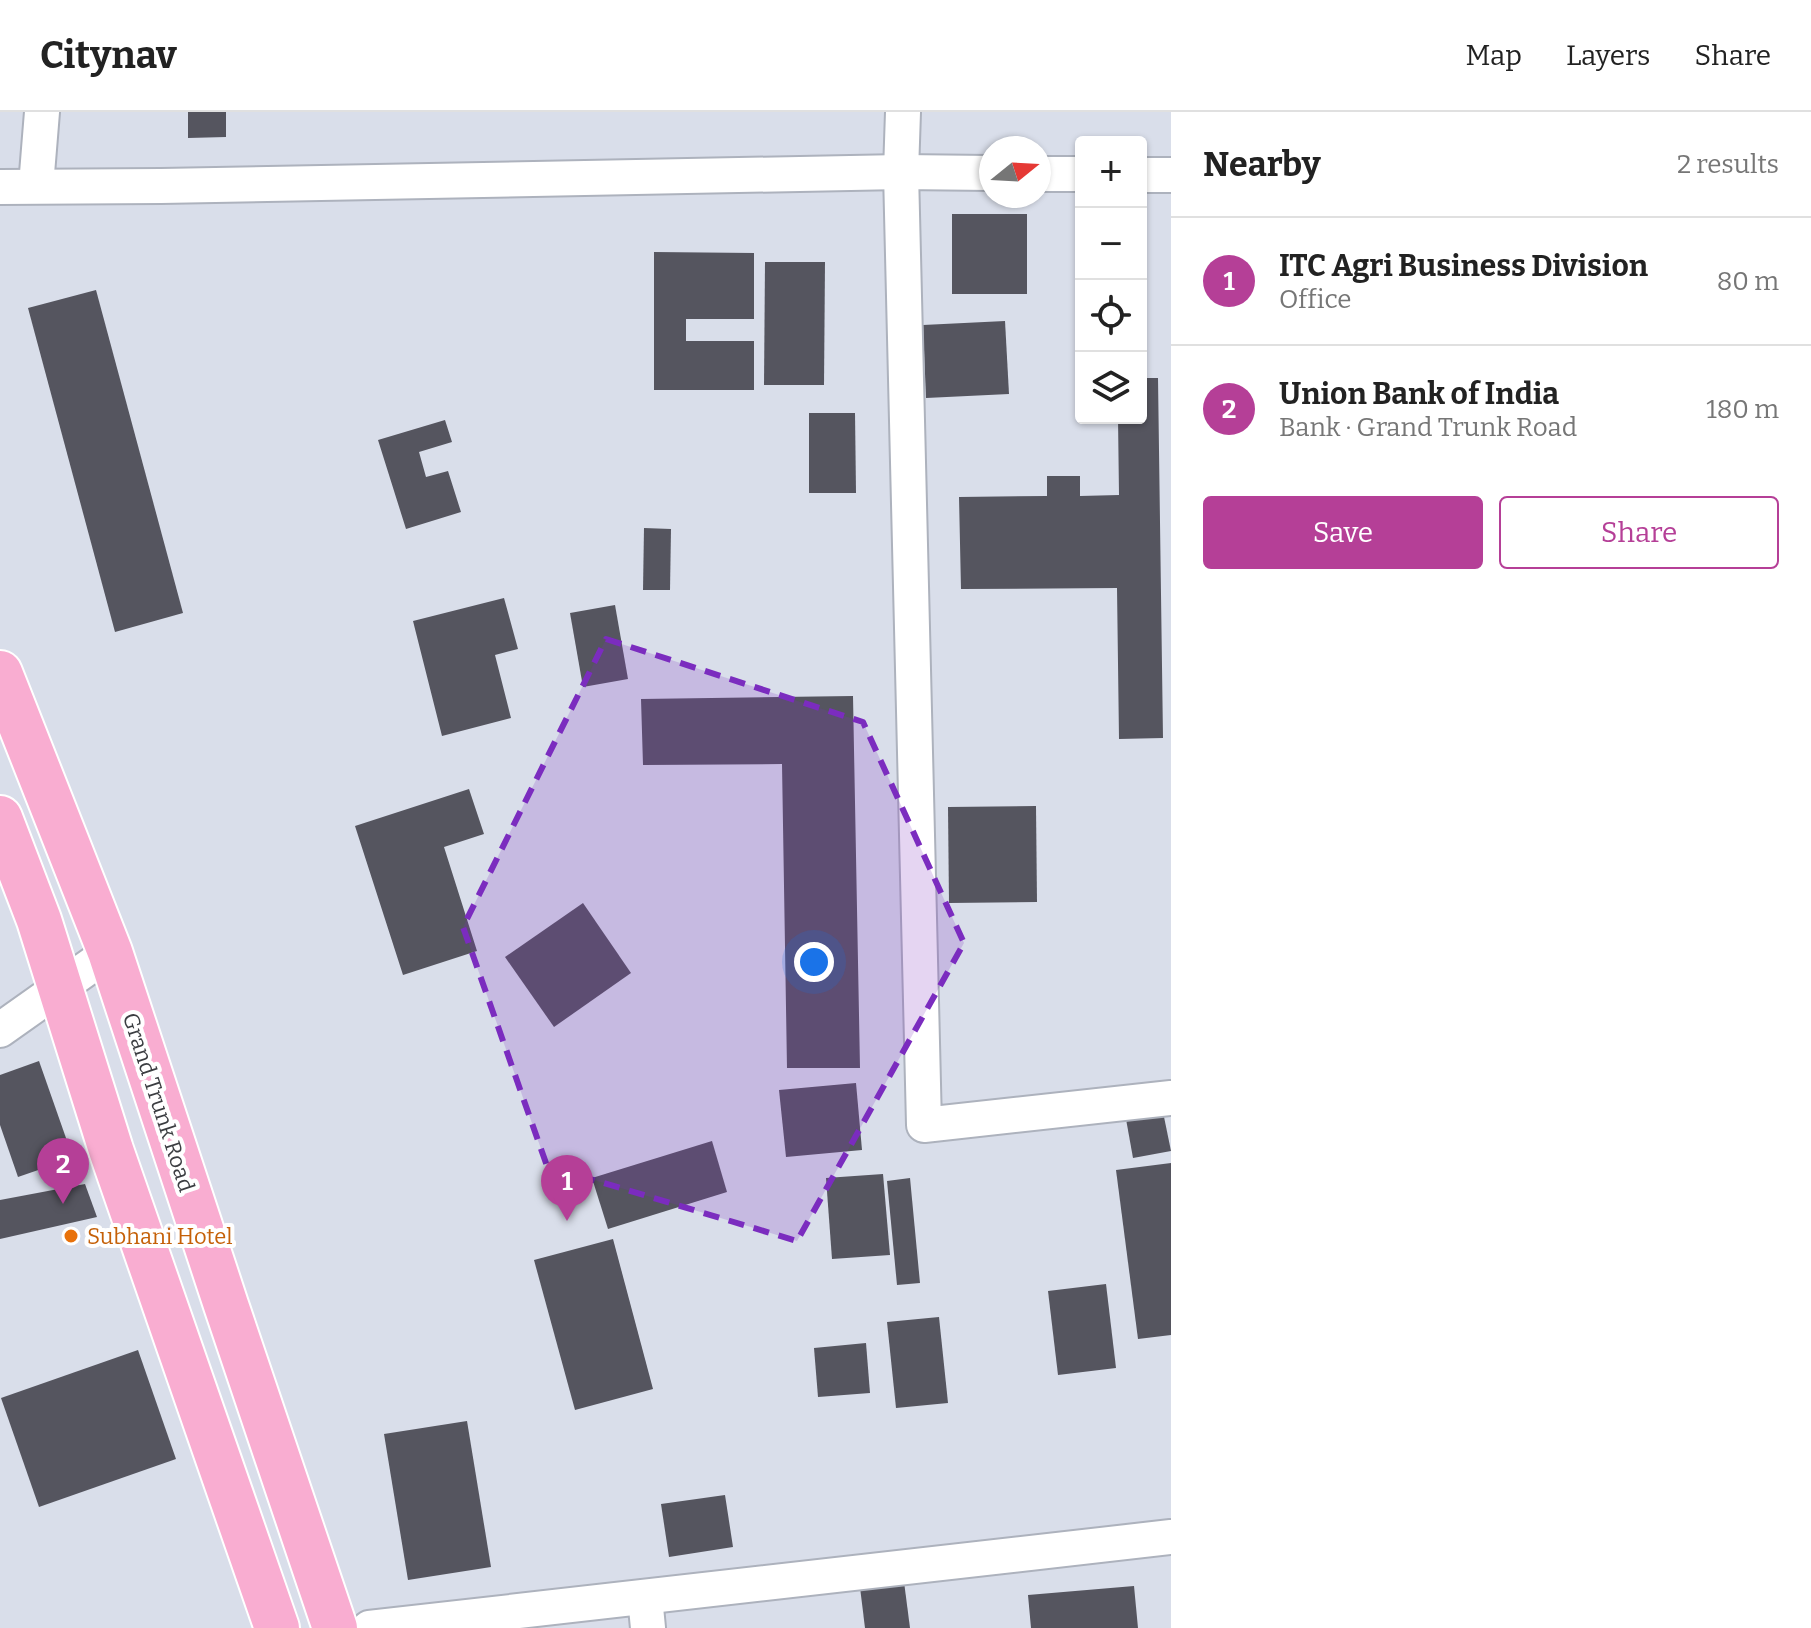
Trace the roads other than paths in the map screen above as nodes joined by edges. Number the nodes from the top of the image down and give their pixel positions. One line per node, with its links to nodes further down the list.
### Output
1 (42, 112): 9 (street)
2 (903, 112): 3 (street)
3 (901, 172): 4 (street); 9 (street); 16 (street)
4 (979, 173)
5 (1051, 174): 6 (street)
6 (1075, 174)
7 (1147, 175): 8 (street)
8 (1171, 175)
9 (36, 186): 10 (street)
10 (0, 187)
11 (0, 673): 13 (main road, Grand Trunk Road)
12 (0, 818): 14 (main road)
13 (110, 952): 14 (street); 20 (main road, Grand Trunk Road)
14 (61, 986): 15 (street); 19 (main road)
15 (0, 1030)
16 (1171, 1098)
17 (1171, 1537): 18 (street)
18 (647, 1612): 21 (street)
19 (277, 1628)
20 (335, 1628)
21 (369, 1628)

